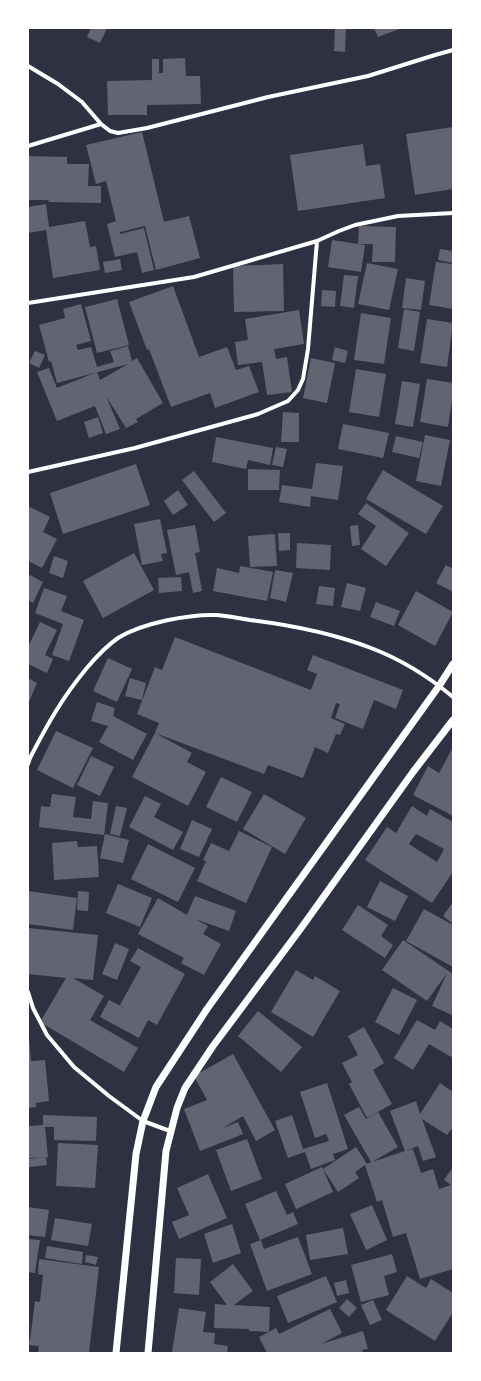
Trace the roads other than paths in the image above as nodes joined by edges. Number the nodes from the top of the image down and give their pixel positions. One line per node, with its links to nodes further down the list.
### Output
1 (453, 50): 3 (street)
2 (28, 66): 3 (street)
3 (101, 124): 4 (street)
4 (28, 146)
5 (453, 212): 6 (street)
6 (317, 241): 7 (street); 8 (street)
7 (28, 303)
8 (28, 472)
9 (453, 664): 10 (street)
10 (439, 686): 11 (street); 13 (street); 15 (street)
11 (453, 697)
12 (453, 720): 16 (street)
13 (28, 764)
14 (28, 992): 15 (street)
15 (143, 1121): 16 (street); 17 (street)
16 (170, 1130): 18 (street)
17 (116, 1353)
18 (148, 1353)

